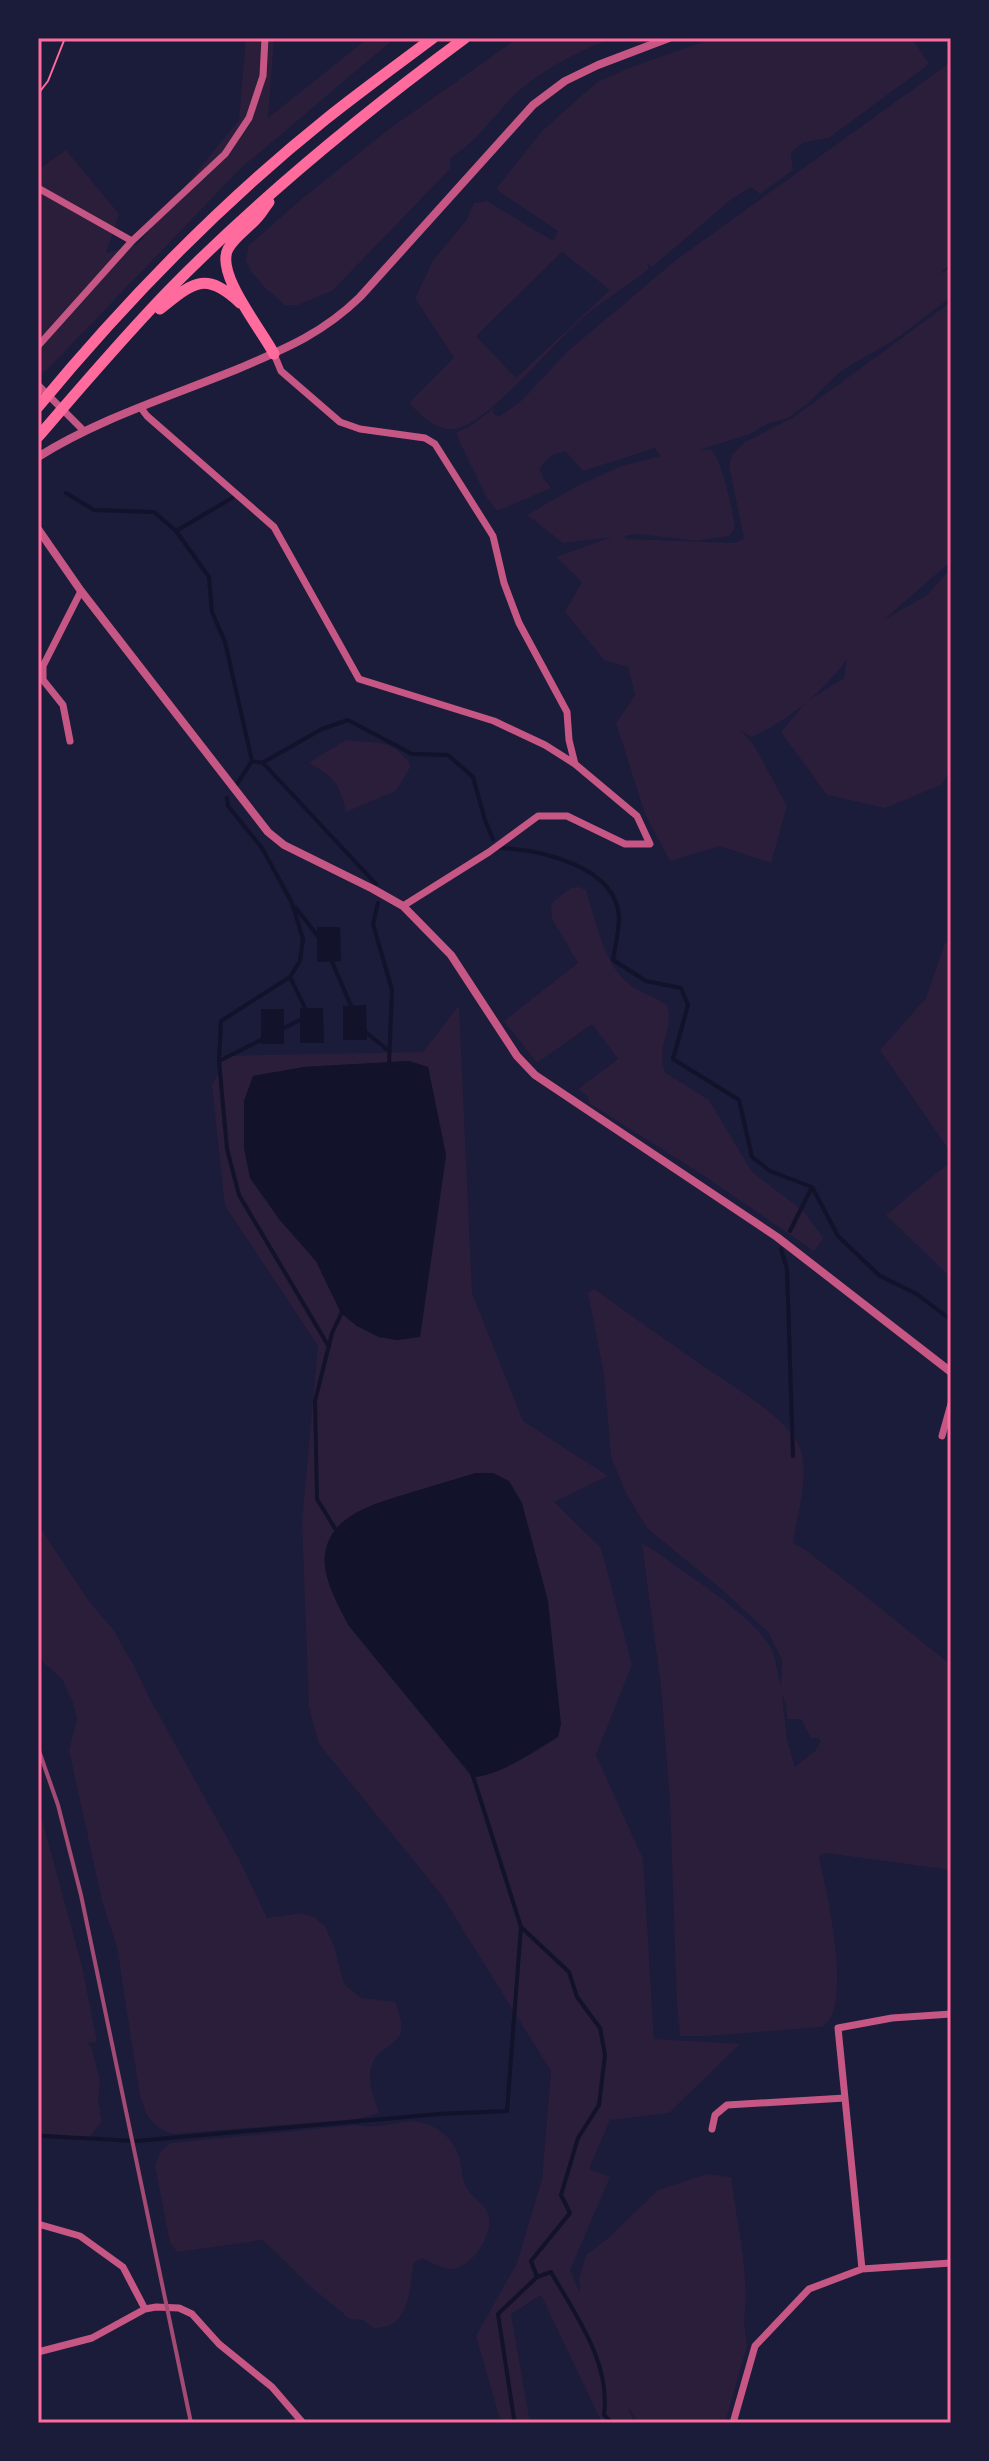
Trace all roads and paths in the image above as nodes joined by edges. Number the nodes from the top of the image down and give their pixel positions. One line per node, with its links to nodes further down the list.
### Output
1 (65, 38): 6 (path)
2 (265, 38): 9 (street)
3 (433, 38): 15 (highway)
4 (465, 38): 8 (highway)
5 (669, 38): 13 (street)
6 (38, 94)
7 (38, 188): 9 (street)
8 (278, 188): 10 (highway); 11 (highway)
9 (132, 241): 12 (street)
10 (250, 313): 11 (highway); 13 (highway)
11 (122, 339): 18 (highway)
12 (38, 346)
13 (274, 354): 16 (street); 23 (street)
14 (38, 385): 17 (street)
15 (38, 407)
16 (141, 408): 17 (street); 23 (street)
17 (84, 431): 19 (street)
18 (38, 437)
19 (38, 457)
20 (38, 529): 21 (street)
21 (81, 591): 22 (street); 24 (street)
22 (70, 741)
23 (575, 764): 24 (street)
24 (403, 906): 25 (street)
25 (951, 1372)
26 (951, 1404): 27 (street)
27 (942, 1436)
28 (951, 2014): 29 (street)
29 (845, 2098): 30 (street); 33 (street)
30 (712, 2129)
31 (38, 2224): 34 (street)
32 (951, 2263): 33 (street)
33 (862, 2269): 37 (street)
34 (145, 2309): 35 (street); 36 (street)
35 (38, 2352)
36 (303, 2423)
37 (733, 2423)

